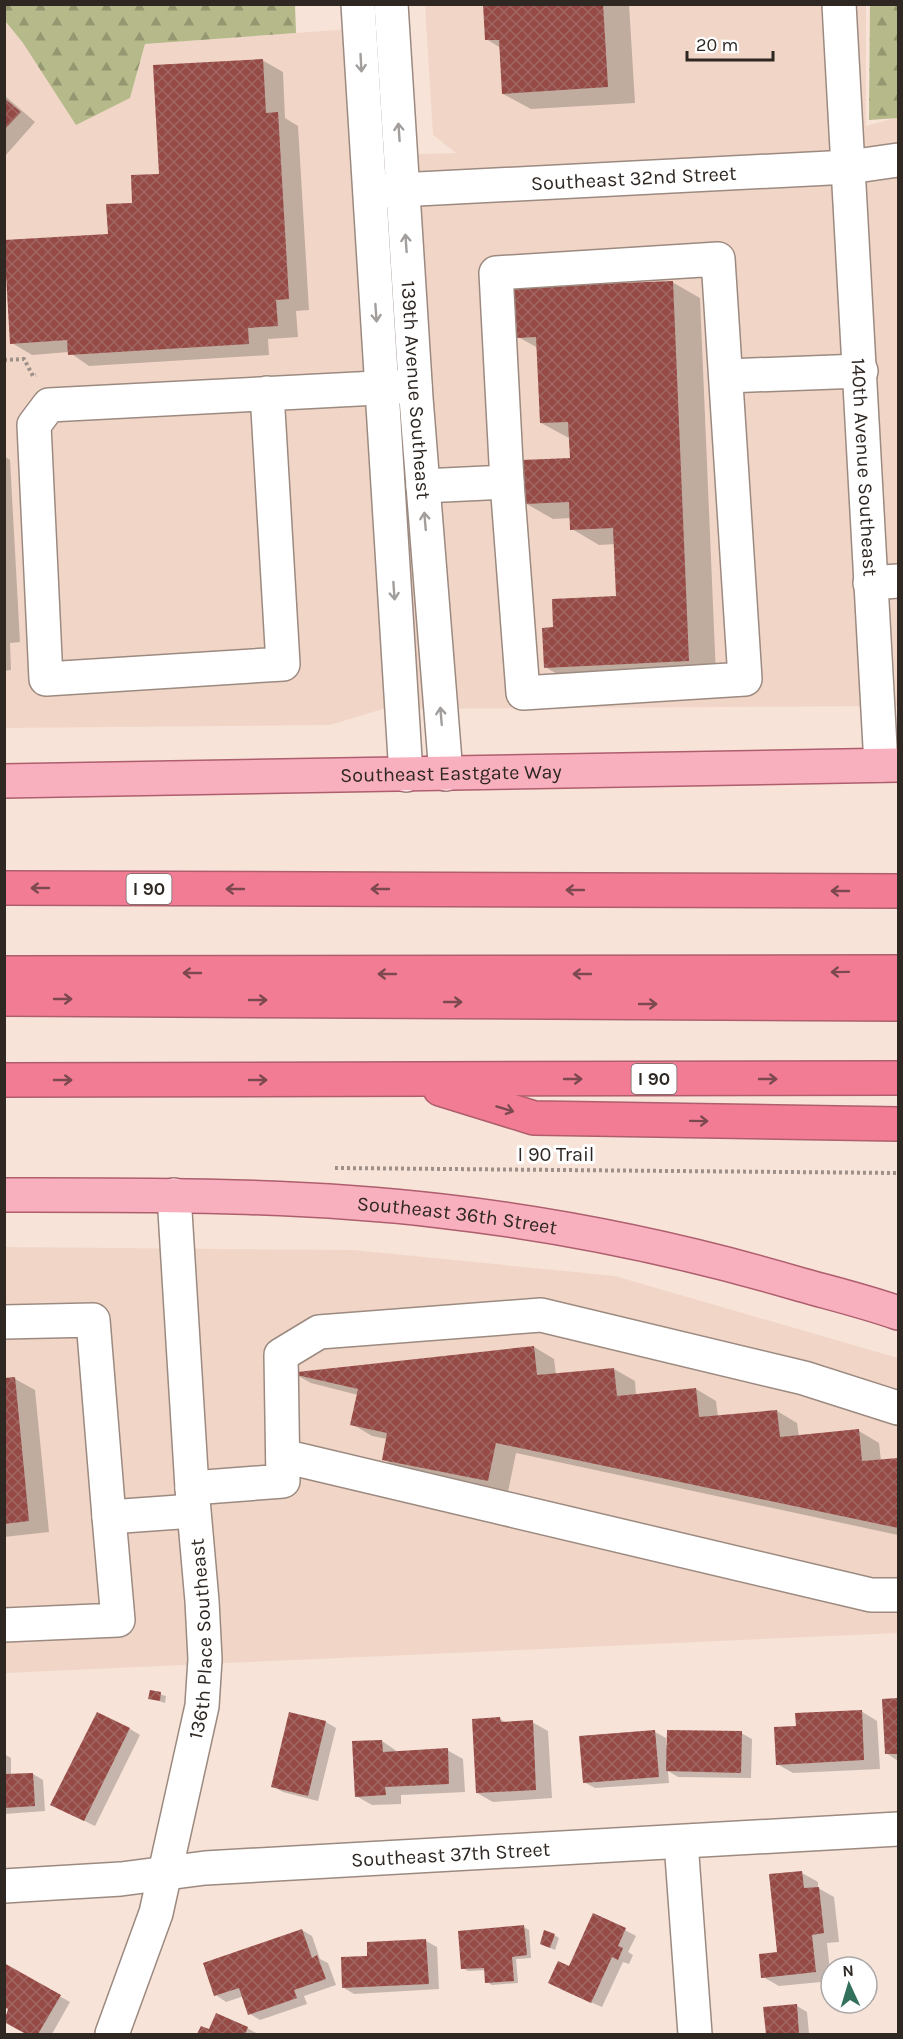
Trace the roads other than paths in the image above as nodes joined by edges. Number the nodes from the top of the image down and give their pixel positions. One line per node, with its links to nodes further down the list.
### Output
1 (358, 4): 7 (street, 139th Avenue Southeast, one-way to 7)
2 (391, 4): 6 (street, 139th Avenue Southeast, one-way to 2)
3 (839, 4): 5 (street, 140th Avenue Southeast)
4 (898, 160): 5 (street, Southeast 32nd Street)
5 (849, 167): 6 (street, Southeast 32nd Street); 8 (street, 140th Avenue Southeast)
6 (402, 190): 7 (street, Southeast 32nd Street); 10 (street, 139th Avenue Southeast, one-way to 6)
7 (368, 192): 11 (street, 139th Avenue Southeast, one-way to 11)
8 (861, 371): 9 (street); 15 (street, 140th Avenue Southeast)
9 (726, 376): 13 (street); 13 (street)
10 (415, 386): 11 (street); 14 (street, 139th Avenue Southeast)
11 (380, 388): 12 (street); 18 (street, 139th Avenue Southeast, one-way to 18)
12 (267, 393): 12 (street)
13 (507, 482): 14 (street)
14 (423, 486): 17 (street, 139th Avenue Southeast, one-way to 14)
15 (884, 582): 16 (street, 140th Avenue Southeast)
16 (890, 765): 17 (main road, Southeast Eastgate Way)
17 (446, 774): 18 (main road, Southeast Eastgate Way)
18 (406, 775): 19 (main road, Southeast Eastgate Way)
19 (4, 782)
20 (4, 888): 21 (highway, I 90, one-way to 20)
21 (898, 891)
22 (898, 972): 23 (highway, one-way to 23)
23 (4, 973)
24 (4, 999): 25 (highway, one-way to 25)
25 (898, 1004)
26 (898, 1078): 28 (highway, I 90, one-way to 26)
27 (4, 1080): 28 (highway, I 90, one-way to 28)
28 (409, 1080): 29 (highway, one-way to 29)
29 (898, 1124)
30 (4, 1195): 31 (main road, Southeast 36th Street)
31 (174, 1195): 32 (main road, Southeast 36th Street); 36 (street, 136th Place Southeast)
32 (898, 1313)
33 (4, 1322): 37 (street)
34 (898, 1408): 35 (street)
35 (283, 1456): 36 (street); 38 (street)
36 (193, 1499): 37 (street); 42 (street, 136th Place Southeast)
37 (109, 1516): 39 (street)
38 (898, 1595)
39 (4, 1625)
40 (898, 1829): 41 (street, Southeast 37th Street)
41 (681, 1842): 42 (street, Southeast 37th Street); 45 (street)
42 (166, 1874): 43 (street, Southeast 37th Street); 44 (street, 136th Place Southeast)
43 (4, 1886)
44 (111, 2034)
45 (695, 2034)

